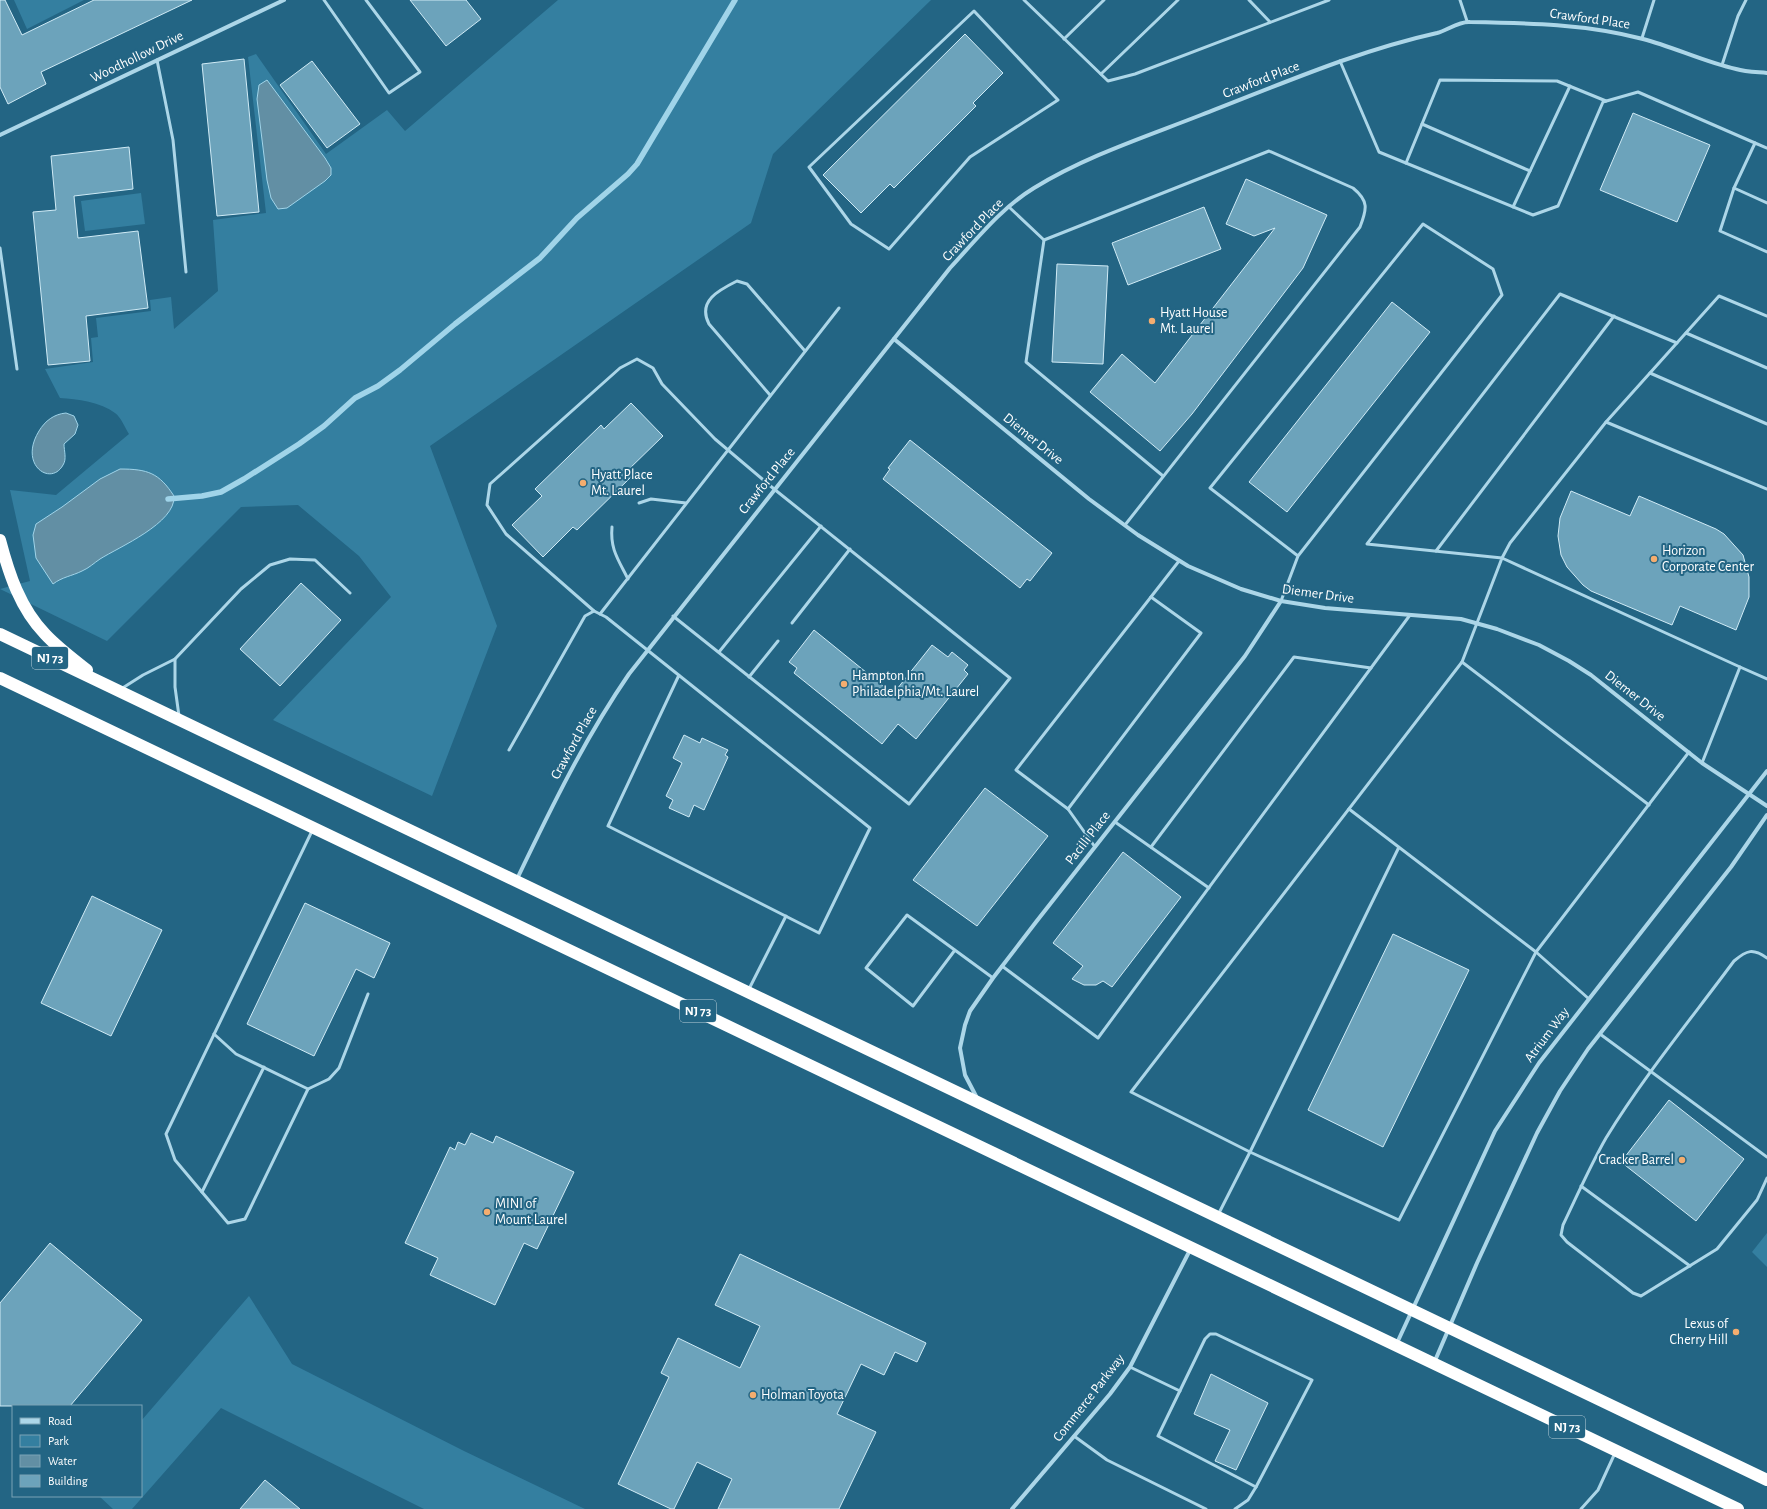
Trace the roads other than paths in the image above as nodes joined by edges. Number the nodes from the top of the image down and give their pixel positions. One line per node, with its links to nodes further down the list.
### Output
1 (284, 0): 16 (street, Woodhollow Drive)
2 (324, 0): 3 (lane)
3 (366, 0)
4 (1024, 0): 15 (lane)
5 (1104, 0): 15 (lane)
6 (1178, 0): 19 (lane)
7 (1249, 0): 13 (lane)
8 (1329, 0): 13 (lane)
9 (1460, 0): 12 (lane)
10 (1654, 0): 14 (lane)
11 (1746, 0): 18 (lane)
12 (1467, 21): 14 (street, Crawford Place); 17 (street, Crawford Place)
13 (1270, 22): 19 (lane)
14 (1642, 38): 18 (street, Crawford Place)
15 (1064, 39): 19 (lane)
16 (157, 60): 24 (street, Woodhollow Drive); 37 (lane)
17 (1340, 61): 28 (lane); 32 (street, Crawford Place)
18 (1722, 65): 20 (street, Crawford Place)
19 (1101, 74)
20 (1767, 74)
21 (1570, 86): 22 (lane); 23 (lane); 29 (lane)
22 (1606, 101): 25 (lane); 33 (lane)
23 (1422, 124): 28 (lane); 29 (lane)
24 (0, 135)
25 (1755, 143): 26 (lane); 30 (lane)
26 (1767, 148)
27 (970, 157): 27 (lane)
28 (1406, 163): 33 (lane)
29 (1530, 171): 33 (lane)
30 (1734, 188): 31 (lane); 36 (lane)
31 (1767, 203)
32 (1009, 207): 34 (lane); 42 (street, Crawford Place)
33 (1513, 207)
34 (1044, 240): 52 (lane); 52 (lane)
35 (0, 248): 46 (lane)
36 (1767, 252)
37 (186, 272)
38 (839, 308): 44 (lane)
39 (1614, 316): 43 (lane); 62 (lane); 62 (lane)
40 (1767, 316): 41 (lane)
41 (1686, 333): 43 (lane); 45 (lane)
42 (894, 339): 53 (street, Crawford Place); 58 (street, Diemer Drive)
43 (1677, 343): 47 (lane)
44 (805, 351): 48 (lane); 48 (lane)
45 (1767, 368)
46 (17, 369)
47 (1650, 373): 49 (lane); 50 (lane)
48 (770, 395): 51 (lane)
49 (1606, 422): 54 (lane); 64 (lane)
50 (1767, 424)
51 (727, 449): 53 (lane); 55 (lane); 70 (lane)
52 (1164, 476): 58 (lane)
53 (774, 489): 57 (lane); 73 (street, Crawford Place)
54 (1767, 489)
55 (686, 502): 56 (lane); 66 (lane)
56 (639, 503)
57 (821, 526): 61 (lane); 79 (lane)
58 (1125, 526): 65 (street, Diemer Drive)
59 (612, 527): 66 (lane)
60 (0, 540): 88 (highway)
61 (850, 549): 74 (lane); 85 (lane)
62 (1436, 551): 64 (lane)
63 (1298, 556): 63 (lane); 69 (lane)
64 (1502, 558): 75 (lane); 82 (lane)
65 (1179, 561): 68 (lane); 69 (street, Diemer Drive)
66 (628, 579): 71 (lane)
67 (350, 593): 80 (lane)
68 (1151, 597): 98 (lane); 98 (lane)
69 (1282, 600): 72 (street, Diemer Drive); 101 (street, Pacilli Place)
70 (594, 611): 71 (lane); 91 (lane)
71 (600, 614): 78 (lane)
72 (1410, 615): 75 (street, Diemer Drive); 83 (lane)
73 (673, 616): 78 (street, Crawford Place); 79 (lane)
74 (792, 622)
75 (1476, 623): 81 (lane); 92 (street, Diemer Drive)
76 (0, 634): 88 (highway, NJ 73)
77 (778, 641): 85 (lane)
78 (647, 649): 84 (lane); 106 (street, Crawford Place)
79 (719, 652): 85 (lane)
80 (175, 659): 89 (lane); 90 (lane)
81 (1462, 662): 96 (lane); 99 (lane)
82 (1740, 667): 87 (lane); 93 (lane)
83 (1371, 668): 104 (lane); 107 (lane)
84 (679, 675): 108 (lane); 108 (lane)
85 (749, 677)
86 (0, 678): 102 (highway, NJ 73)
87 (1767, 678)
88 (100, 682): 89 (highway, NJ 73)
89 (120, 691): 90 (highway, NJ 73)
90 (180, 720): 106 (highway, NJ 73)
91 (509, 750)
92 (1689, 752): 93 (street, Diemer Drive); 96 (lane)
93 (1702, 763): 95 (street, Diemer Drive)
94 (1767, 771): 95 (street, Atrium Way)
95 (1749, 793): 97 (street, Diemer Drive); 116 (street, Atrium Way)
96 (1649, 804): 110 (lane)
97 (1767, 806)
98 (1068, 809): 103 (lane)
99 (1349, 809): 105 (lane); 123 (lane)
100 (1767, 815): 118 (street)
101 (1115, 822): 103 (street, Pacilli Place); 104 (lane)
102 (314, 828): 117 (lane); 129 (highway, NJ 73)
103 (1095, 846): 112 (street, Pacilli Place)
104 (1151, 847): 107 (lane)
105 (1399, 847): 110 (lane); 123 (lane)
106 (516, 881): 114 (highway, NJ 73)
107 (1209, 888): 112 (lane)
108 (786, 916): 114 (lane)
109 (955, 950): 109 (lane); 113 (lane)
110 (1536, 952): 116 (lane); 123 (lane)
111 (1767, 958): 120 (lane)
112 (1002, 966): 113 (street, Pacilli Place)
113 (993, 978): 122 (street, Pacilli Place)
114 (748, 992): 122 (highway, NJ 73)
115 (368, 994): 121 (lane)
116 (1589, 999): 131 (street, Atrium Way)
117 (214, 1034): 119 (lane); 127 (lane)
118 (1600, 1034): 120 (lane); 132 (street)
119 (264, 1067): 121 (lane); 127 (lane)
120 (1651, 1072): 124 (lane); 126 (lane)
121 (308, 1089): 127 (lane)
122 (980, 1103): 128 (highway, NJ 73)
123 (1250, 1152): 128 (lane)
124 (1767, 1157)
125 (1767, 1178): 130 (lane)
126 (1581, 1186): 130 (lane); 130 (lane)
127 (202, 1192)
128 (1217, 1217): 131 (highway, NJ 73)
129 (1192, 1248): 133 (highway, NJ 73); 135 (street, Commerce Parkway)
130 (1690, 1266)
131 (1411, 1310): 132 (highway, NJ 73); 133 (street, Atrium Way)
132 (1449, 1328): 134 (street); 139 (highway, NJ 73)
133 (1396, 1345): 134 (highway, NJ 73)
134 (1434, 1364): 138 (highway, NJ 73)
135 (1130, 1367): 136 (lane); 137 (street, Commerce Parkway)
136 (1180, 1391): 140 (lane); 140 (lane)
137 (1074, 1436): 141 (street, Commerce Parkway); 142 (lane)
138 (1616, 1451): 144 (lane); 145 (highway, NJ 73)
139 (1767, 1480)
140 (1256, 1487): 143 (lane)
141 (1012, 1509)
142 (1206, 1509)
143 (1235, 1509)
144 (1583, 1509)
145 (1736, 1509)

